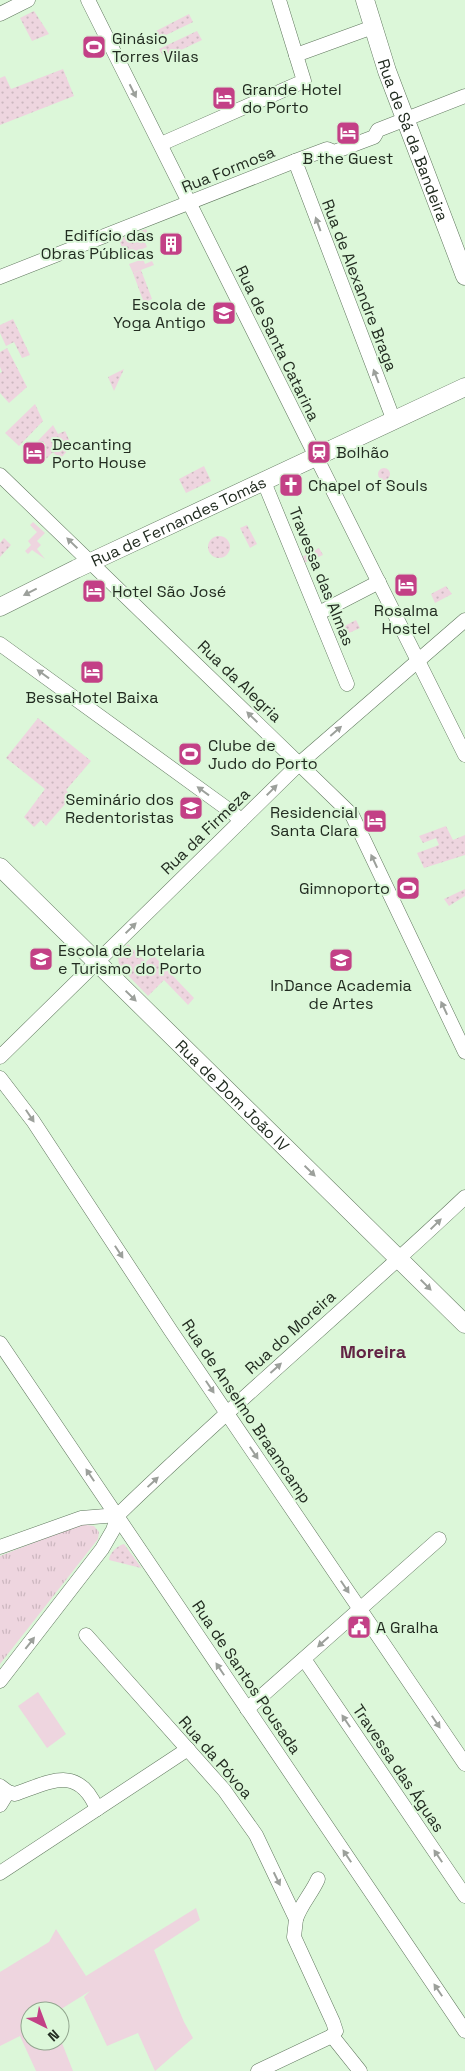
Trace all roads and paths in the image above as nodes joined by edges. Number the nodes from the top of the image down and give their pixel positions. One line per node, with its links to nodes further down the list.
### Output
1 (28, 0): 5 (street)
2 (88, 0): 10 (street, Rua de Santa Catarina, one-way to 10)
3 (279, 0): 7 (street)
4 (365, 0): 6 (main road, Rua de Sá da Bandeira)
5 (0, 14)
6 (373, 27): 7 (street); 9 (main road, Rua de Sá da Bandeira)
7 (296, 55): 10 (street)
8 (465, 96): 9 (street, Rua Formosa)
9 (405, 120): 11 (street, Rua Formosa); 13 (main road, Rua de Sá da Bandeira)
10 (161, 144): 12 (street, Rua de Santa Catarina)
11 (296, 161): 12 (street, Rua Formosa); 16 (street, Rua de Alexandre Braga, one-way to 11)
12 (190, 203): 14 (street, Rua Formosa); 17 (street, Rua de Santa Catarina)
13 (465, 276)
14 (0, 277)
15 (465, 387): 16 (main road, Rua de Fernandes Tomás)
16 (394, 421): 17 (main road, Rua de Fernandes Tomás)
17 (315, 458): 19 (main road, Rua de Fernandes Tomás); 21 (street, Rua de Santa Catarina)
18 (0, 475): 20 (street, Rua da Alegria, one-way to 18)
19 (264, 482): 20 (main road, Rua de Fernandes Tomás); 23 (street, Travessa das Almas)
20 (92, 562): 22 (main road, Rua de Fernandes Tomás, one-way to 22); 29 (street, Rua da Alegria, one-way to 20)
21 (379, 582): 23 (street); 26 (street, Rua de Santa Catarina)
22 (0, 607)
23 (319, 613): 27 (street, Travessa das Almas)
24 (465, 620): 26 (street, Rua da Firmeza)
25 (0, 644): 30 (street, one-way to 25)
26 (418, 659): 28 (street, Rua de Santa Catarina); 29 (street, Rua da Firmeza, one-way to 26)
27 (347, 684)
28 (465, 755)
29 (300, 763): 30 (street, Rua da Firmeza, one-way to 29); 33 (street, Rua da Alegria, one-way to 29)
30 (241, 821): 32 (street, Rua da Firmeza, one-way to 30)
31 (0, 867): 32 (main road, Rua de Dom João IV)
32 (96, 962): 34 (street, Rua da Firmeza); 37 (main road, Rua de Dom João IV, one-way to 37)
33 (465, 1052)
34 (0, 1057)
35 (0, 1078): 40 (street, Rua de Anselmo Braamcamp, one-way to 40)
36 (465, 1197): 37 (street, Rua do Moreira, one-way to 36)
37 (399, 1259): 38 (main road, Rua de Dom João IV, one-way to 38); 40 (street, Rua do Moreira, one-way to 37)
38 (465, 1324)
39 (0, 1343): 41 (street, Rua de Santos Pousada, one-way to 39)
40 (227, 1412): 41 (street, Rua do Moreira, one-way to 40); 44 (street, Rua de Anselmo Braamcamp, one-way to 44)
41 (118, 1515): 43 (street); 47 (street, one-way to 41); 48 (street, Rua de Santos Pousada, one-way to 41)
42 (439, 1538): 44 (street)
43 (0, 1547)
44 (359, 1609): 46 (street, one-way to 46); 50 (street, Rua de Anselmo Braamcamp, one-way to 50)
45 (86, 1635): 49 (street, Rua da Póvoa)
46 (304, 1659): 48 (street); 56 (street, Travessa das Águas, one-way to 46)
47 (0, 1681)
48 (247, 1709): 58 (street, Rua de Santos Pousada, one-way to 48)
49 (188, 1749): 53 (street); 57 (street, Rua da Póvoa, one-way to 57)
50 (465, 1764)
51 (4, 1789): 52 (street); 53 (street)
52 (0, 1805)
53 (97, 1809): 54 (street)
54 (0, 1873)
55 (318, 1879): 57 (street)
56 (465, 1896)
57 (296, 1919): 59 (street, Rua da Póvoa)
58 (465, 2031)
59 (332, 2036): 60 (street); 61 (street)
60 (258, 2071)
61 (360, 2071)

